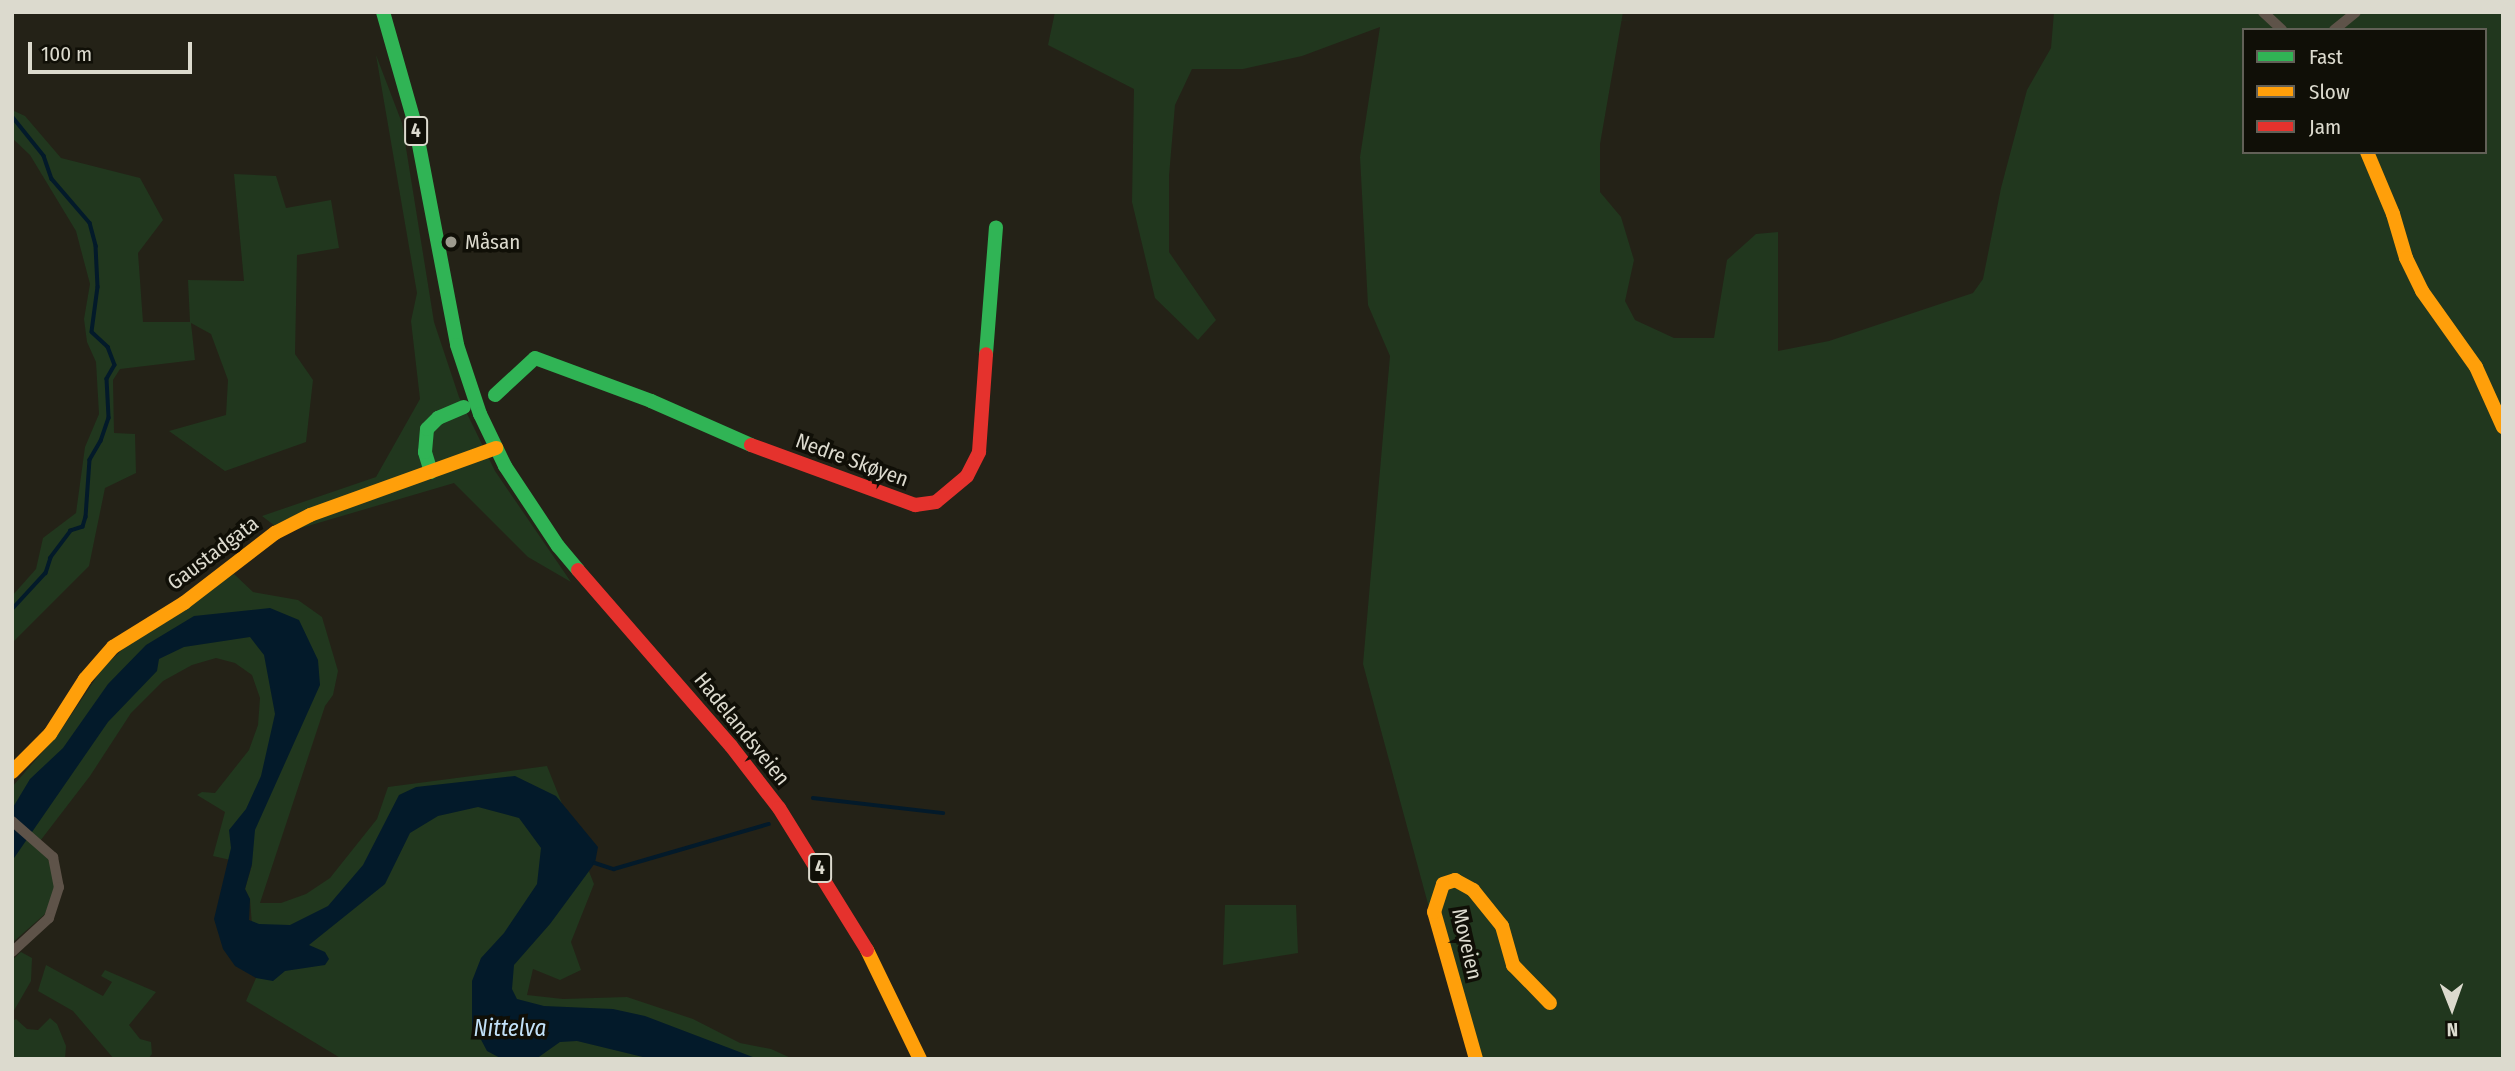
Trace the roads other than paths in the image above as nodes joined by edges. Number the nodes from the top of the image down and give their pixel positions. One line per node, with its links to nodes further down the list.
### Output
1 (383, 12): 11 (main road, 4)
2 (2263, 12): 4 (street)
3 (2356, 12): 5 (street)
4 (2280, 28)
5 (2336, 28)
6 (2368, 154): 10 (main road)
7 (996, 227): 8 (main road, Nedre Skøyen)
8 (495, 395)
9 (464, 407): 12 (main road)
10 (2503, 427)
11 (496, 448): 12 (main road, Gaustadgata); 17 (main road, Hadelandsveien / 4)
12 (431, 472): 13 (main road, Gaustadgata)
13 (12, 772)
14 (12, 821): 15 (street)
15 (12, 952)
16 (1550, 1003): 18 (main road, Moveien)
17 (920, 1059)
18 (1476, 1059)

